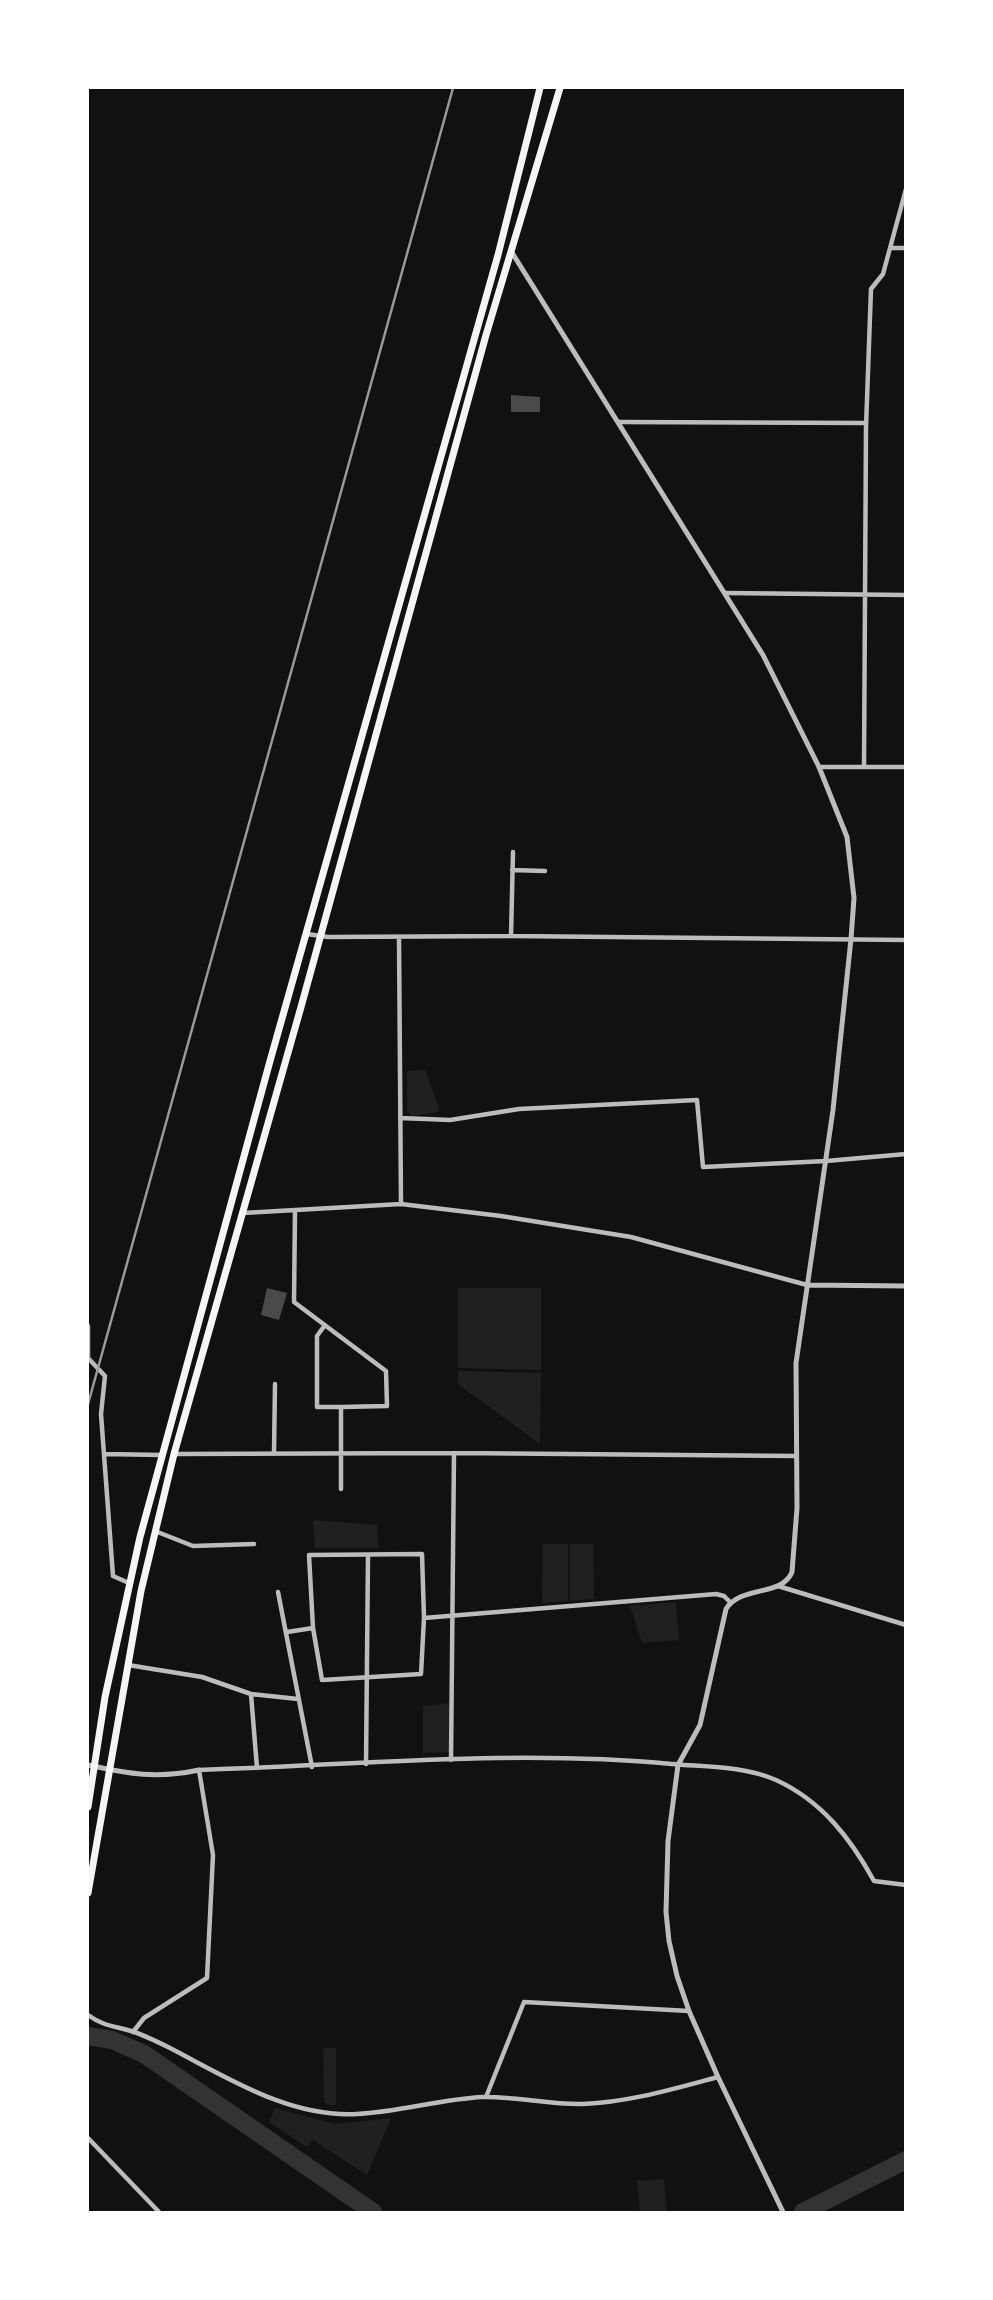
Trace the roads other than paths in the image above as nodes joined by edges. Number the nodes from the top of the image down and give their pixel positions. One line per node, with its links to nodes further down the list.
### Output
1 (540, 88): 18 (highway)
2 (560, 88): 6 (highway)
3 (905, 189): 4 (street)
4 (890, 248): 5 (street); 8 (street)
5 (905, 248)
6 (511, 251): 7 (street); 20 (highway)
7 (619, 422): 8 (street); 9 (street)
8 (867, 423): 10 (street)
9 (726, 593): 10 (street); 12 (street)
10 (865, 595): 11 (street); 13 (street)
11 (905, 595)
12 (819, 767): 13 (street); 22 (street)
13 (864, 767): 14 (street)
14 (905, 767)
15 (513, 852): 16 (street)
16 (512, 870): 17 (street); 19 (street)
17 (545, 871)
18 (306, 933): 20 (street); 41 (highway)
19 (511, 936): 21 (street); 22 (street)
20 (319, 937): 21 (street); 29 (highway)
21 (399, 937): 24 (street)
22 (851, 939): 23 (street); 26 (street)
23 (905, 940)
24 (400, 1118): 26 (street); 27 (street)
25 (905, 1154): 26 (street)
26 (826, 1161): 30 (street)
27 (401, 1204): 28 (street); 30 (street)
28 (295, 1211): 29 (street); 32 (street)
29 (242, 1213): 40 (highway)
30 (807, 1285): 31 (street); 42 (street)
31 (905, 1286)
32 (325, 1325): 35 (street); 35 (street)
33 (88, 1326): 39 (street)
34 (275, 1384): 36 (street)
35 (341, 1407): 37 (street)
36 (274, 1452): 37 (street); 40 (street)
37 (340, 1453): 38 (street); 43 (street)
38 (454, 1453): 42 (street); 51 (street)
39 (104, 1454): 41 (street); 47 (street)
40 (174, 1454): 44 (highway)
41 (162, 1455): 47 (highway)
42 (796, 1456): 48 (street)
43 (341, 1489)
44 (154, 1531): 45 (street); 56 (highway)
45 (254, 1544)
46 (368, 1555): 52 (street); 54 (street); 57 (street)
47 (129, 1583): 62 (highway)
48 (778, 1586): 50 (street); 53 (street)
49 (278, 1592): 55 (street)
50 (730, 1602): 51 (street); 63 (street)
51 (452, 1616): 52 (street); 60 (street)
52 (424, 1618): 57 (street)
53 (905, 1625)
54 (313, 1628): 55 (street); 57 (street)
55 (287, 1632): 59 (street)
56 (128, 1665): 58 (street); 66 (highway)
57 (367, 1678): 61 (street)
58 (251, 1694): 59 (street); 65 (street)
59 (298, 1699): 64 (street)
60 (451, 1760): 61 (street); 63 (street)
61 (366, 1764): 64 (street)
62 (91, 1765): 66 (street); 68 (highway)
63 (678, 1765): 69 (street); 71 (street)
64 (312, 1767): 65 (street)
65 (257, 1768): 67 (street)
66 (110, 1770): 67 (street); 70 (highway)
67 (199, 1770): 73 (street)
68 (88, 1807)
69 (905, 1885)
70 (88, 1893)
71 (689, 2011): 74 (street); 75 (street)
72 (88, 2015): 73 (street)
73 (133, 2032): 75 (street)
74 (718, 2077): 75 (street); 78 (street)
75 (486, 2097)
76 (88, 2138): 77 (street)
77 (159, 2213)
78 (783, 2213)

